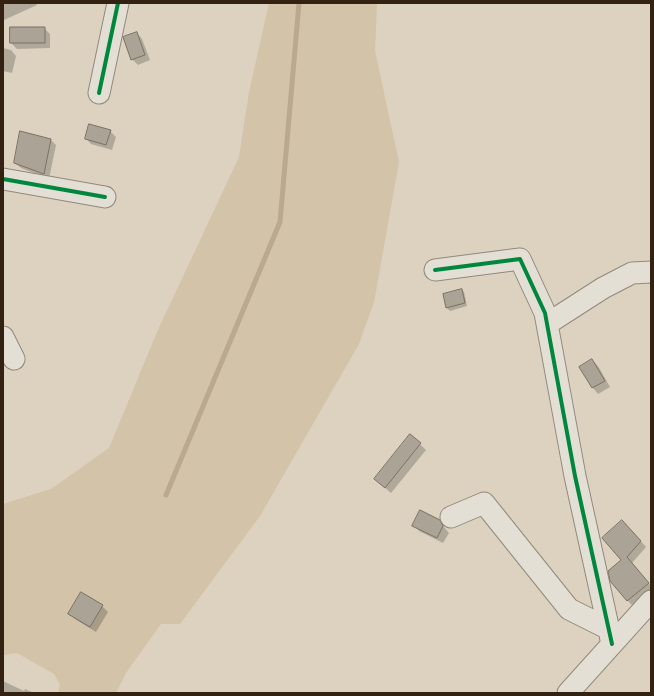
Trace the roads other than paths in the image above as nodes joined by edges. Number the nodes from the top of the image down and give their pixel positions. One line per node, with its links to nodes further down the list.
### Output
1 (118, 3): 2 (street)
2 (100, 93)
3 (3, 179): 4 (street)
4 (105, 197)
5 (435, 270): 7 (street)
6 (651, 272): 7 (street)
7 (547, 324): 12 (street)
8 (3, 337): 9 (street)
9 (14, 359)
10 (451, 517): 12 (street)
11 (651, 601): 12 (street)
12 (610, 636): 13 (street)
13 (568, 693)

